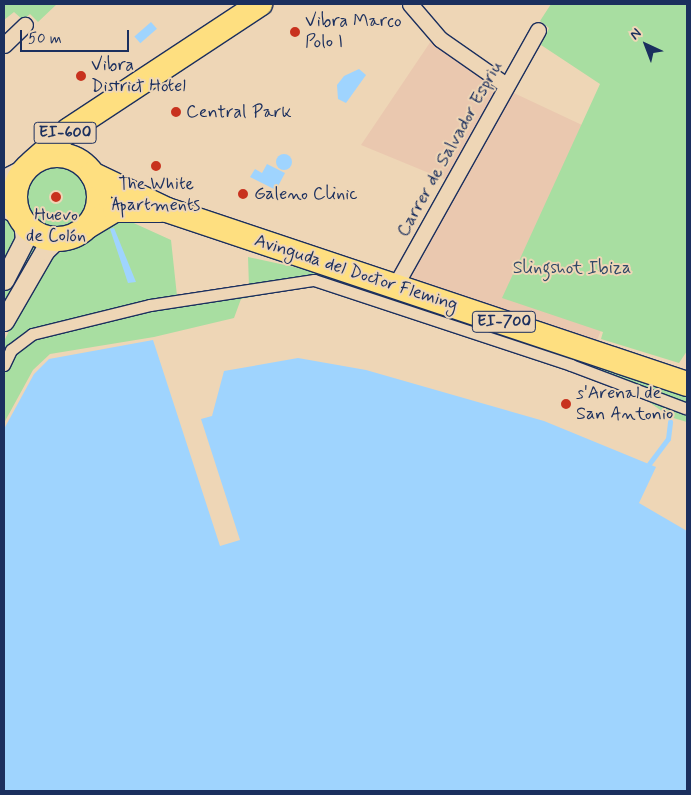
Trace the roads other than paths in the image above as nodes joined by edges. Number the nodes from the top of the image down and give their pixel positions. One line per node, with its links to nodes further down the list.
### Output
1 (260, 4): 7 (main road, EI-600)
2 (410, 4): 6 (street)
3 (25, 25): 5 (street)
4 (538, 30): 6 (street, Carrer de Salvador Espriu)
5 (4, 45)
6 (506, 85): 16 (street, Carrer de Salvador Espriu)
7 (103, 112): 8 (main road, EI-600); 9 (main road, EI-600)
8 (31, 164): 9 (main road); 10 (street); 12 (main road)
9 (89, 170): 11 (main road, Avinguda del Doctor Fleming / EI-700); 13 (main road)
10 (4, 179)
11 (167, 210): 13 (main road, Avinguda del Doctor Fleming / EI-700); 16 (main road, Avinguda del Doctor Fleming / EI-700)
12 (15, 215): 14 (main road); 15 (street)
13 (88, 226): 14 (main road)
14 (57, 239): 17 (street)
15 (4, 280)
16 (395, 286): 19 (main road, Avinguda del Doctor Fleming / EI-700)
17 (4, 320)
18 (4, 365): 20 (street)
19 (687, 384)
20 (684, 408)

